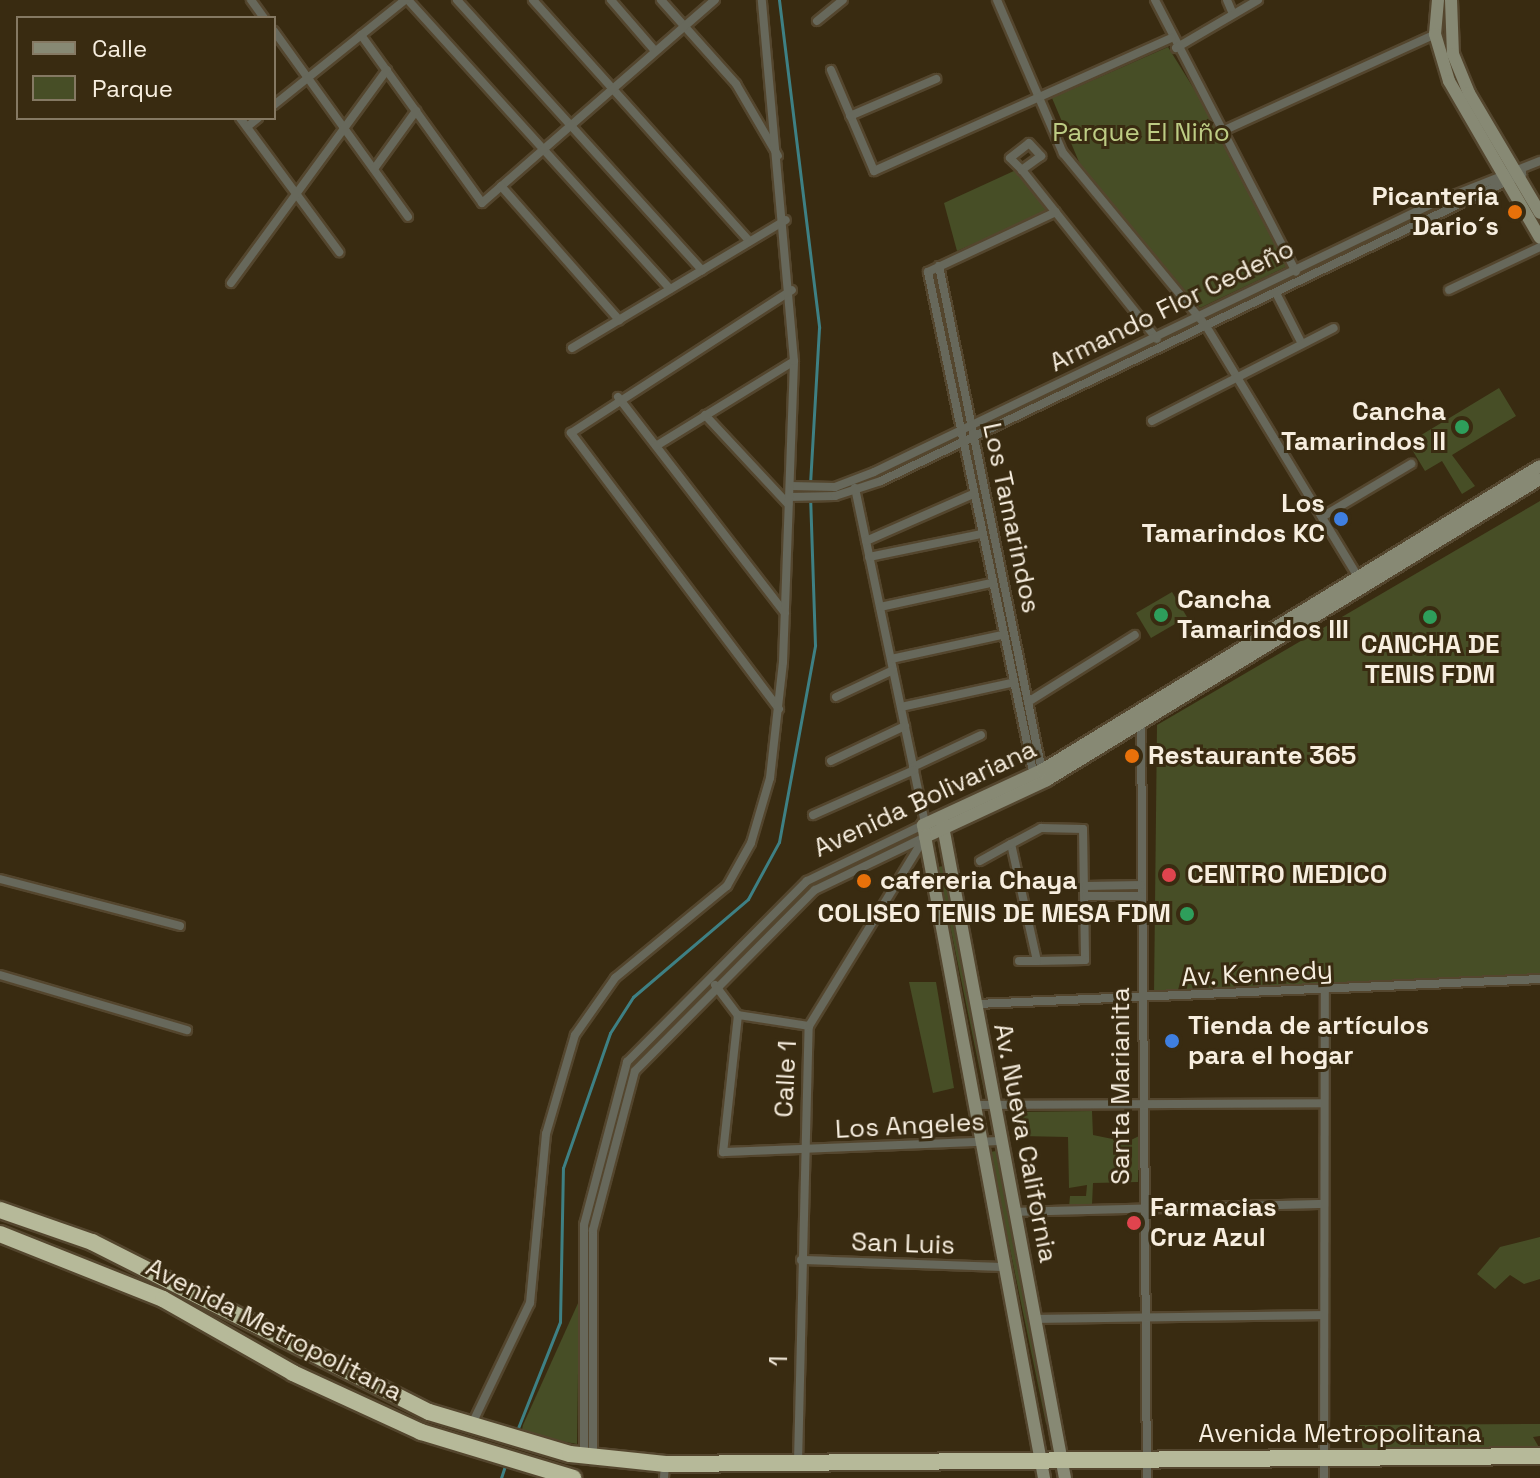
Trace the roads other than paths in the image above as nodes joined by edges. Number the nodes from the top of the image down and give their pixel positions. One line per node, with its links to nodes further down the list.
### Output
1 (406, 0): 20 (street); 39 (street)
2 (457, 0): 35 (street)
3 (533, 0): 28 (street)
4 (611, 0): 23 (street)
5 (661, 0): 17 (street)
6 (762, 0): 40 (street)
7 (843, 0): 16 (street)
8 (997, 0): 29 (street)
9 (1155, 0): 21 (street)
10 (1227, 0): 15 (street)
11 (1258, 0): 15 (street)
12 (1438, 0): 19 (street)
13 (1451, 0): 44 (street)
14 (713, 1): 17 (street)
15 (1233, 14): 22 (street)
16 (817, 21)
17 (684, 26): 23 (street); 40 (street)
18 (276, 34): 26 (street)
19 (1435, 34): 38 (street); 44 (street)
20 (361, 35): 24 (street); 26 (street)
21 (1172, 38): 22 (street); 29 (street)
22 (1176, 48): 38 (street)
23 (655, 51): 28 (street)
24 (387, 70): 31 (street); 37 (street)
25 (831, 70): 32 (street)
26 (308, 78): 30 (street); 37 (street)
27 (936, 79): 32 (street)
28 (611, 89): 35 (street); 52 (street)
29 (1038, 97): 32 (street); 64 (street)
30 (276, 103)
31 (416, 111): 42 (street); 45 (street)
32 (850, 116)
33 (242, 120): 36 (street)
34 (256, 120): 36 (street)
35 (570, 125): 39 (street); 56 (street)
36 (247, 127): 46 (street)
37 (344, 128): 42 (street); 46 (street)
38 (1227, 129): 57 (street)
39 (544, 149): 45 (street); 60 (street)
40 (780, 160): 50 (street)
41 (1540, 161): 44 (street, Armando Flor Cedeño)
42 (374, 169): 49 (street)
43 (1022, 170): 47 (street)
44 (1513, 173): 48 (street); 51 (street); 57 (street, Armando Flor Cedeño); 58 (street, Armando Flor Cedeño)
45 (501, 186): 65 (street)
46 (296, 193): 54 (street); 59 (street)
47 (1056, 212): 55 (street); 68 (street)
48 (1540, 213)
49 (408, 217)
50 (786, 220): 52 (street); 61 (street)
51 (1540, 238)
52 (749, 241): 56 (street)
53 (1540, 247): 62 (street)
54 (339, 252)
55 (939, 266): 77 (street, Los Tamarindos); 78 (street, Los Tamarindos)
56 (702, 270): 60 (street)
57 (1295, 270): 58 (street); 64 (street, Armando Flor Cedeño)
58 (1301, 281): 63 (street, Armando Flor Cedeño)
59 (231, 283)
60 (670, 289): 65 (street)
61 (792, 290): 72 (street); 74 (street)
62 (1449, 290)
63 (1276, 293): 66 (street, Armando Flor Cedeño); 69 (street)
64 (1198, 317): 66 (street); 68 (street, Armando Flor Cedeño)
65 (619, 320): 71 (street)
66 (1206, 326): 70 (street, Armando Flor Cedeño); 73 (street)
67 (1334, 328): 69 (street)
68 (1156, 337): 70 (street); 77 (street, Armando Flor Cedeño)
69 (1302, 344): 73 (street)
70 (1163, 347): 79 (street, Armando Flor Cedeño)
71 (572, 348)
72 (794, 361): 75 (street); 86 (street)
73 (1237, 378): 76 (street); 91 (street)
74 (618, 397): 81 (street); 107 (street)
75 (705, 415): 81 (street); 90 (street)
76 (1152, 421)
77 (971, 425): 78 (street, Armando Flor Cedeño); 79 (street, Los Tamarindos)
78 (960, 430): 80 (street, Los Tamarindos); 85 (street, Armando Flor Cedeño)
79 (974, 437): 80 (street, Armando Flor Cedeño); 105 (street, Los Tamarindos)
80 (962, 442): 87 (street, Armando Flor Cedeño); 89 (street, Los Tamarindos)
81 (656, 446): 98 (street)
82 (1411, 464): 91 (street)
83 (1540, 466): 95 (street, Avenida Bolivariana)
84 (1540, 479): 95 (street, Avenida Bolivariana)
85 (853, 481): 87 (street); 88 (street, Armando Flor Cedeño)
86 (790, 486): 88 (street); 90 (street)
87 (856, 491): 88 (street, Armando Flor Cedeño); 93 (street)
88 (835, 492): 90 (street)
89 (973, 494): 92 (street, Los Tamarindos); 93 (street)
90 (789, 500): 98 (street)
91 (1322, 517): 95 (street)
92 (981, 534): 94 (street); 96 (street, Los Tamarindos)
93 (866, 541): 94 (street)
94 (869, 557): 97 (street)
95 (1361, 582): 108 (street, Avenida Bolivariana)
96 (991, 583): 97 (street); 99 (street, Los Tamarindos)
97 (880, 607): 101 (street)
98 (785, 613): 107 (street)
99 (1002, 635): 101 (street); 103 (street, Los Tamarindos)
100 (1135, 635): 105 (street)
101 (891, 659): 102 (street)
102 (893, 670): 104 (street); 106 (street)
103 (1011, 683): 106 (street); 113 (street, Los Tamarindos)
104 (836, 697)
105 (1028, 702): 113 (street, Los Tamarindos)
106 (901, 707): 109 (street)
107 (779, 710): 155 (street)
108 (1141, 717): 113 (street, Avenida Bolivariana); 120 (street, Santa Marianita)
109 (905, 726): 111 (street); 112 (street)
110 (981, 735): 112 (street)
111 (831, 761)
112 (913, 768): 114 (street); 116 (street)
113 (1038, 778): 115 (street, Avenida Bolivariana)
114 (813, 815)
115 (943, 822): 116 (street, Avenida Bolivariana); 132 (street, Av. Nueva California)
116 (924, 829): 127 (street, Avenida Bolivariana); 129 (street, Avenida Bolivariana); 134 (street, Calle 1); 138 (street, Av. Nueva California)
117 (1011, 844): 118 (street); 121 (street); 125 (street)
118 (980, 861)
119 (0, 879): 123 (street)
120 (1141, 885): 121 (street); 122 (street, Santa Marianita)
121 (1086, 891): 122 (street); 125 (street)
122 (1141, 896): 131 (street, Santa Marianita)
123 (180, 926)
124 (1019, 961): 125 (street)
125 (1037, 961)
126 (0, 975): 135 (street)
127 (708, 977): 129 (street); 156 (street, Avenida Bolivariana)
128 (1540, 979): 130 (street, Av. Kennedy)
129 (716, 986): 133 (street); 156 (street, Avenida Bolivariana)
130 (1325, 990): 131 (street, Av. Kennedy); 137 (street)
131 (1141, 1000): 132 (street, Av. Kennedy); 136 (street, Santa Marianita)
132 (977, 1004): 139 (street, Av. Nueva California)
133 (738, 1015): 134 (street); 142 (street, Los Angeles)
134 (809, 1026): 142 (street, Calle 1)
135 (187, 1030)
136 (1141, 1103): 137 (street); 139 (street); 145 (street, Santa Marianita)
137 (1324, 1103): 143 (street)
138 (975, 1105): 139 (street); 141 (street, Av. Nueva California)
139 (996, 1105): 140 (street, Av. Nueva California)
140 (1002, 1141): 141 (street, Los Angeles); 146 (street, Av. Nueva California)
141 (981, 1142): 142 (street, Los Angeles); 149 (street, Av. Nueva California)
142 (802, 1152): 148 (street, Calle 1)
143 (1324, 1204): 145 (street); 151 (street)
144 (0, 1210): 150 (highway, Avenida Metropolitana)
145 (1141, 1210): 146 (street); 153 (street, Santa Marianita)
146 (1015, 1212): 154 (street, Av. Nueva California)
147 (0, 1234): 152 (highway, Avenida Metropolitana)
148 (801, 1260): 149 (street, San Luis); 160 (street, 1)
149 (1005, 1267): 163 (street, Av. Nueva California)
150 (205, 1299): 152 (highway); 155 (highway, Avenida Metropolitana)
151 (1324, 1315): 153 (street); 158 (street)
152 (194, 1317): 161 (highway, Avenida Metropolitana)
153 (1141, 1318): 154 (street); 159 (street, Santa Marianita)
154 (1035, 1319): 164 (street, Av. Nueva California)
155 (471, 1427): 156 (highway, Avenida Metropolitana)
156 (589, 1456): 162 (highway, Avenida Metropolitana)
157 (1540, 1456): 158 (highway, Avenida Metropolitana)
158 (1324, 1458): 159 (highway, Avenida Metropolitana); 167 (street)
159 (1141, 1461): 164 (highway, Avenida Metropolitana); 166 (street, Santa Marianita)
160 (798, 1463): 162 (highway, Avenida Metropolitana); 163 (highway, Avenida Metropolitana)
161 (518, 1469): 165 (highway, Avenida Metropolitana)
162 (671, 1471)
163 (1042, 1471): 164 (highway, Avenida Metropolitana)
164 (1064, 1471)
165 (557, 1477)
166 (1147, 1478)
167 (1324, 1478)

